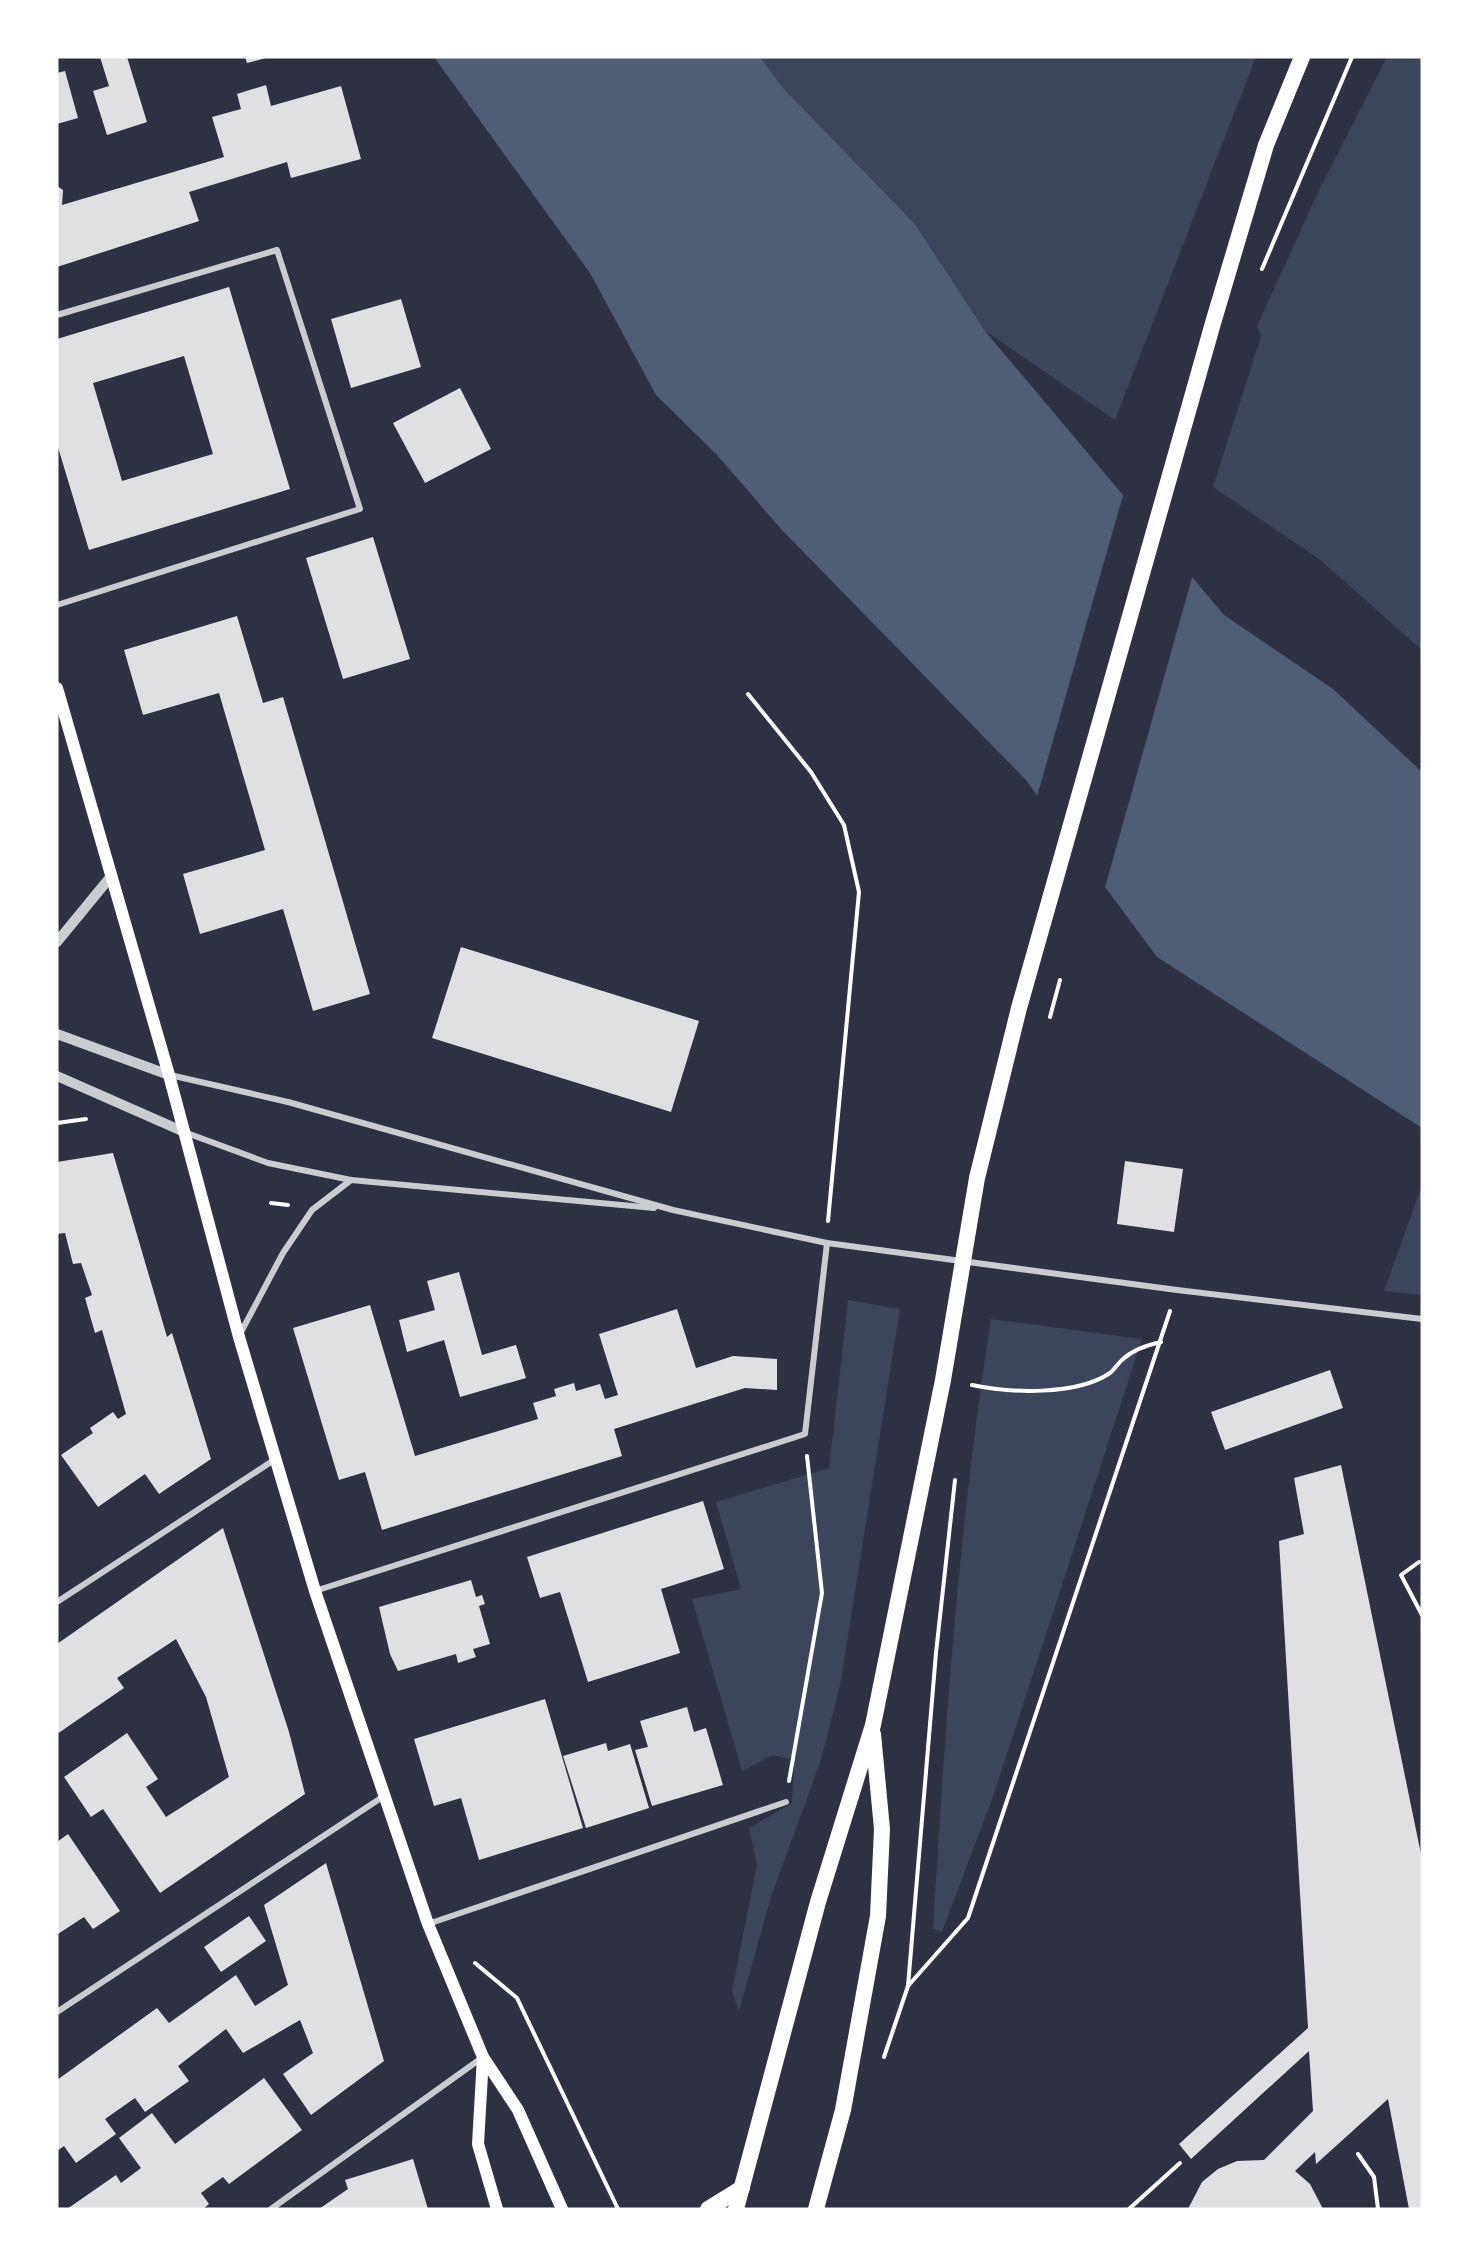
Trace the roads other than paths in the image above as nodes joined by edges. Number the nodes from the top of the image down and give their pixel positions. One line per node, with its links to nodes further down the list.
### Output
1 (1302, 57): 19 (highway)
2 (57, 315): 3 (street)
3 (57, 605)
4 (57, 688): 5 (main road)
5 (112, 875): 6 (street); 8 (main road)
6 (57, 942)
7 (57, 1034): 8 (street)
8 (169, 1075): 10 (main road); 12 (street)
9 (57, 1076): 10 (street)
10 (182, 1131): 11 (street); 15 (main road)
11 (351, 1180): 12 (street); 15 (street)
12 (673, 1210): 13 (street)
13 (827, 1243): 14 (street); 17 (street)
14 (1422, 1319)
15 (239, 1337): 16 (main road)
16 (274, 1460): 17 (main road); 18 (street)
17 (315, 1591): 20 (main road)
18 (57, 1602)
19 (873, 1725): 25 (highway); 31 (highway)
20 (385, 1796): 22 (main road); 23 (street)
21 (786, 1802): 22 (street)
22 (428, 1924): 24 (main road)
23 (57, 2012)
24 (483, 2057): 26 (street); 27 (main road); 28 (main road)
25 (741, 2188): 29 (highway); 30 (highway)
26 (272, 2209)
27 (497, 2209)
28 (562, 2209)
29 (708, 2209)
30 (736, 2209)
31 (816, 2209)

